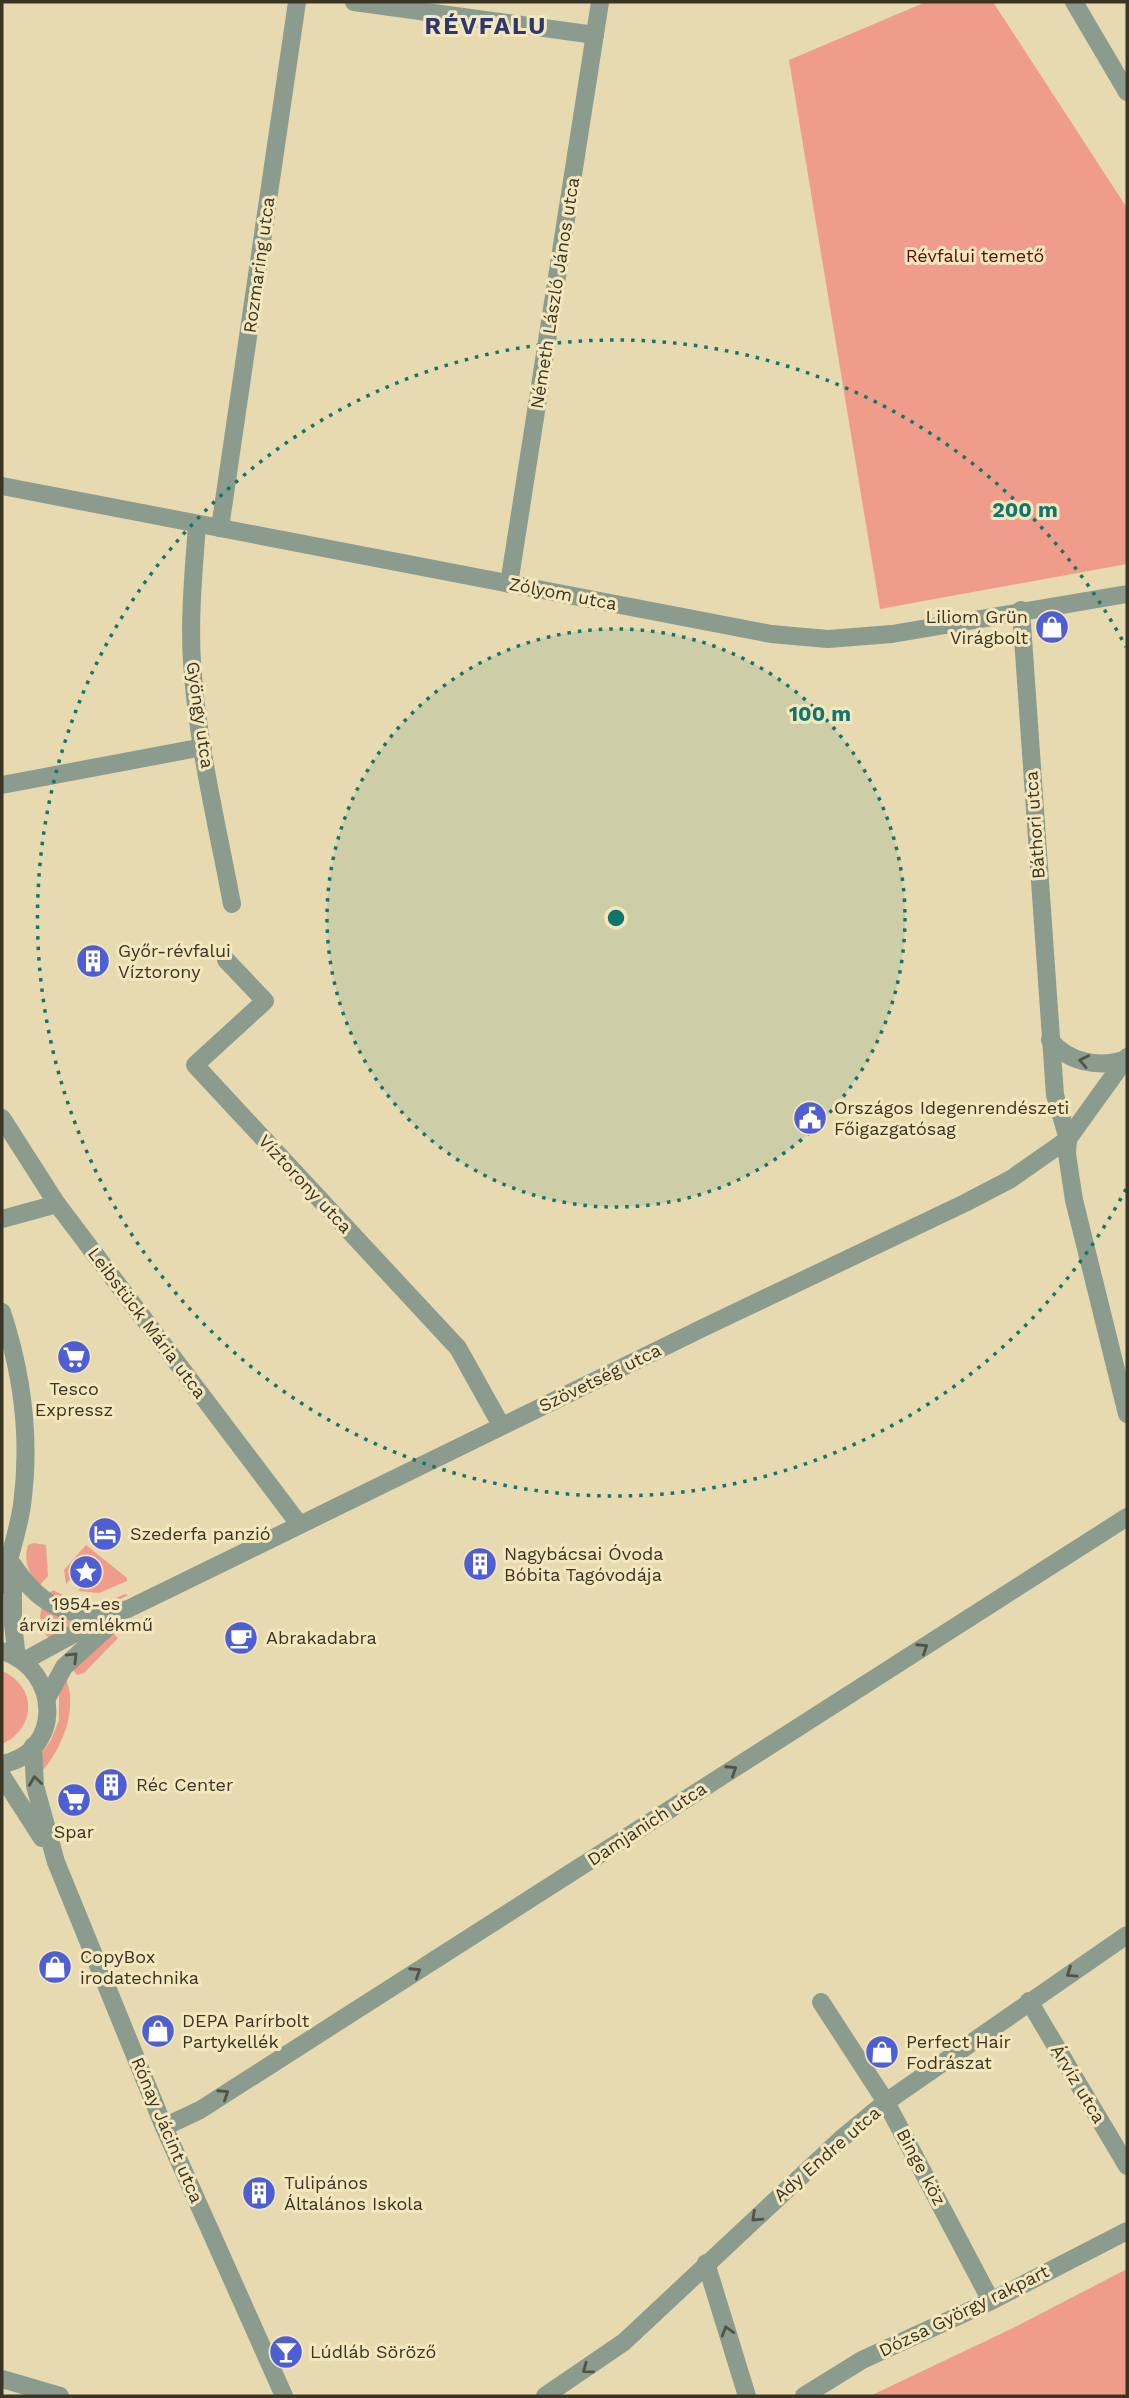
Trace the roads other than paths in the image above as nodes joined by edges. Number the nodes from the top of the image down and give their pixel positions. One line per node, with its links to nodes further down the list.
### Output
1 (297, 2): 9 (street, Rozmaring utca)
2 (354, 2): 5 (street)
3 (600, 2): 5 (street, Németh László János utca)
4 (1073, 2): 6 (street)
5 (595, 36): 10 (street, Németh László János utca)
6 (1127, 92)
7 (2, 486): 8 (street, Zólyom utca)
8 (197, 524): 9 (street, Zólyom utca); 13 (street, Gyöngy utca)
9 (220, 528): 10 (street, Zólyom utca)
10 (509, 584): 12 (street, Zólyom utca)
11 (1127, 594): 12 (street, Zólyom utca)
12 (1021, 610): 17 (street, Báthori utca)
13 (203, 747): 14 (street); 15 (street, Gyöngy utca)
14 (2, 785)
15 (232, 904)
16 (226, 960): 25 (street, Víztorony utca)
17 (1050, 1040): 18 (street, one-way to 17); 20 (street, Báthori utca)
18 (1126, 1059): 20 (street, Szövetség utca)
19 (2, 1118): 21 (street, Leibstück Mária utca)
20 (1068, 1139): 24 (street, Báthori utca); 25 (street, Szövetség utca)
21 (57, 1204): 22 (street); 27 (street, Leibstück Mária utca)
22 (2, 1219)
23 (2, 1312): 28 (street)
24 (1127, 1414)
25 (501, 1425): 27 (street, Szövetség utca)
26 (1127, 1517): 41 (street, Damjanich utca, one-way to 26)
27 (299, 1524): 30 (street, Szövetség utca)
28 (13, 1557): 29 (street); 30 (street); 31 (street)
29 (2, 1585)
30 (120, 1611): 31 (street, Szövetség utca); 32 (street, Szövetség utca, one-way to 30)
31 (14, 1656): 32 (street)
32 (47, 1698): 33 (street)
33 (33, 1746): 34 (street); 36 (street, Rónay Jácint utca, one-way to 33)
34 (2, 1764)
35 (2, 1776): 36 (street, Rónay Jácint utca)
36 (56, 1862): 41 (street, Rónay Jácint utca)
37 (1127, 1935): 38 (street, Ady Endre utca, one-way to 38)
38 (1029, 2001): 40 (street, Ady Endre utca); 42 (street, Árvíz utca)
39 (821, 2002): 40 (street, Binge köz)
40 (886, 2102): 44 (street, Ady Endre utca, one-way to 44); 45 (street, Binge köz)
41 (164, 2127): 48 (street, Rónay Jácint utca)
42 (1127, 2166)
43 (1127, 2231): 45 (street, Dózsa György rakpart)
44 (706, 2263): 49 (street, Ady Endre utca, one-way to 49); 50 (street, one-way to 44)
45 (991, 2301): 51 (street, Dózsa György rakpart)
46 (2, 2379): 47 (street)
47 (60, 2396)
48 (284, 2396)
49 (545, 2396)
50 (747, 2396)
51 (804, 2396)

